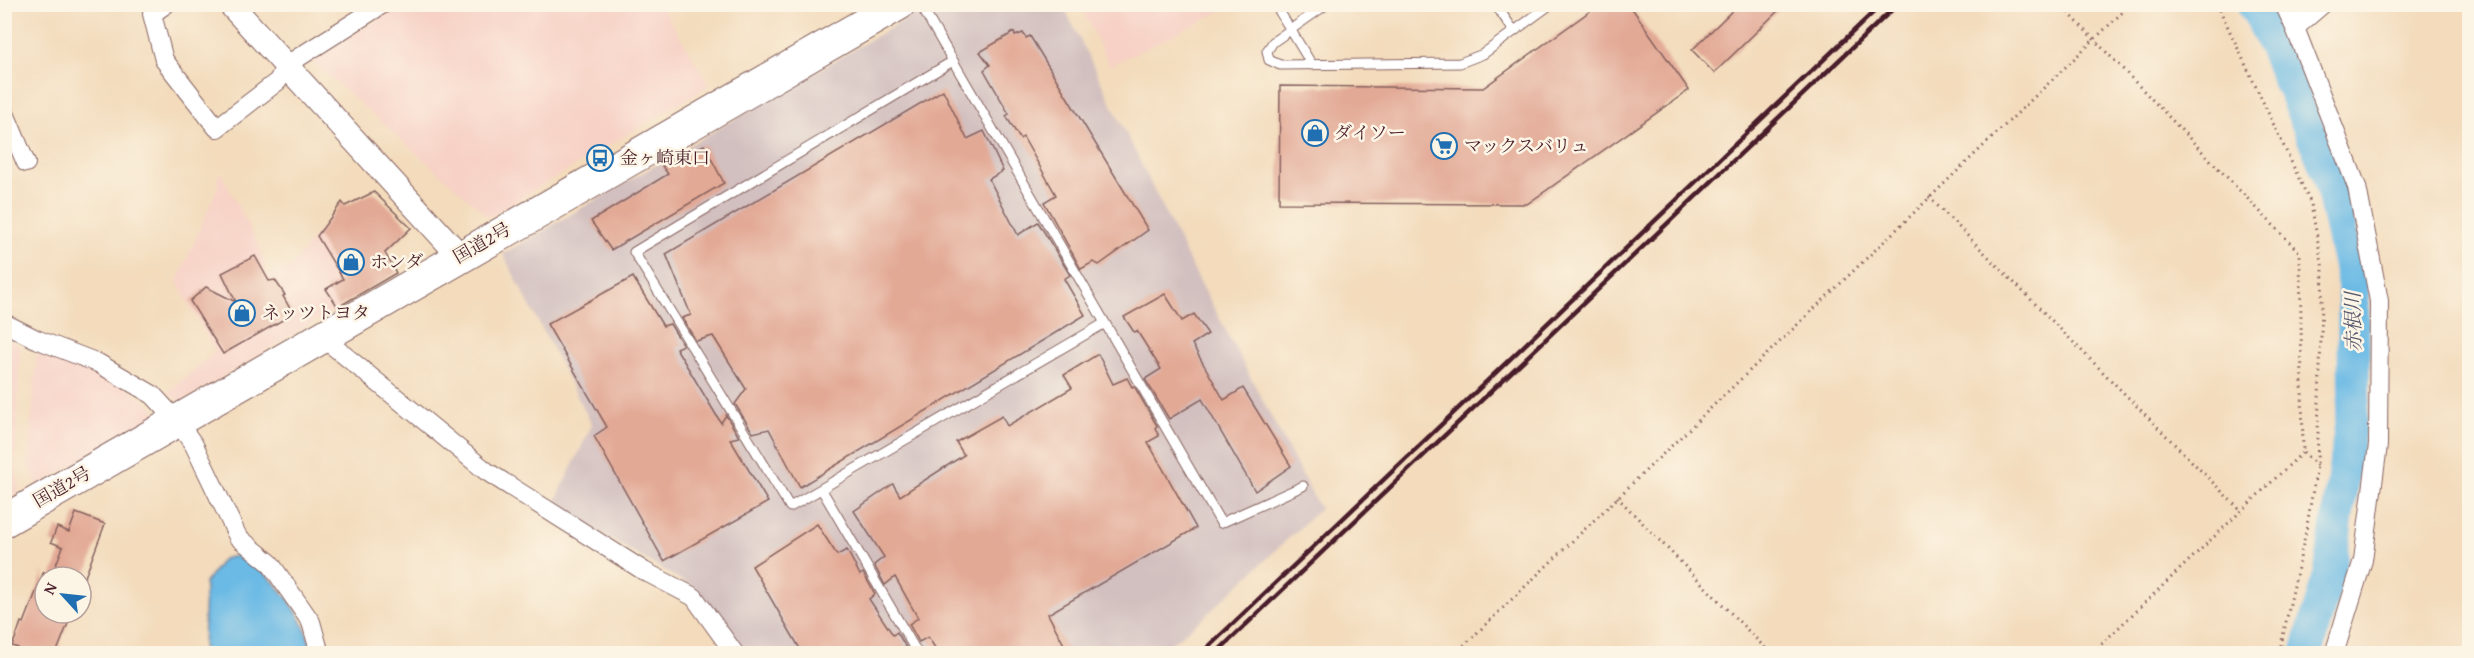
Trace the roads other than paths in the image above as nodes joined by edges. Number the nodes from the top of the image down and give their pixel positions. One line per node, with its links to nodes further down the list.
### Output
1 (166, 4): 18 (street)
2 (230, 4): 18 (street)
3 (383, 4): 12 (street)
4 (900, 4): 21 (highway, 国道2号)
5 (920, 4): 16 (lane)
6 (1275, 4): 14 (lane)
7 (1327, 4): 14 (lane)
8 (1495, 4): 15 (lane)
9 (1551, 4): 15 (lane)
10 (2284, 4): 13 (street)
11 (2323, 4): 13 (street)
12 (364, 9): 18 (street)
13 (2295, 28): 32 (street)
14 (1292, 29): 17 (lane); 17 (lane)
15 (1514, 31): 17 (lane)
16 (952, 61): 23 (lane); 27 (lane)
17 (1312, 65)
18 (285, 66): 21 (street)
19 (4, 111): 20 (street)
20 (26, 163)
21 (460, 256): 24 (highway, 国道2号)
22 (4, 323): 25 (street)
23 (1105, 323): 26 (lane); 27 (lane)
24 (322, 337): 25 (highway, 国道2号); 30 (street)
25 (177, 421): 28 (highway, 国道2号); 29 (street)
26 (1303, 486)
27 (822, 490): 31 (lane)
28 (4, 521)
29 (320, 654)
30 (735, 654)
31 (918, 654)
32 (2334, 654)

